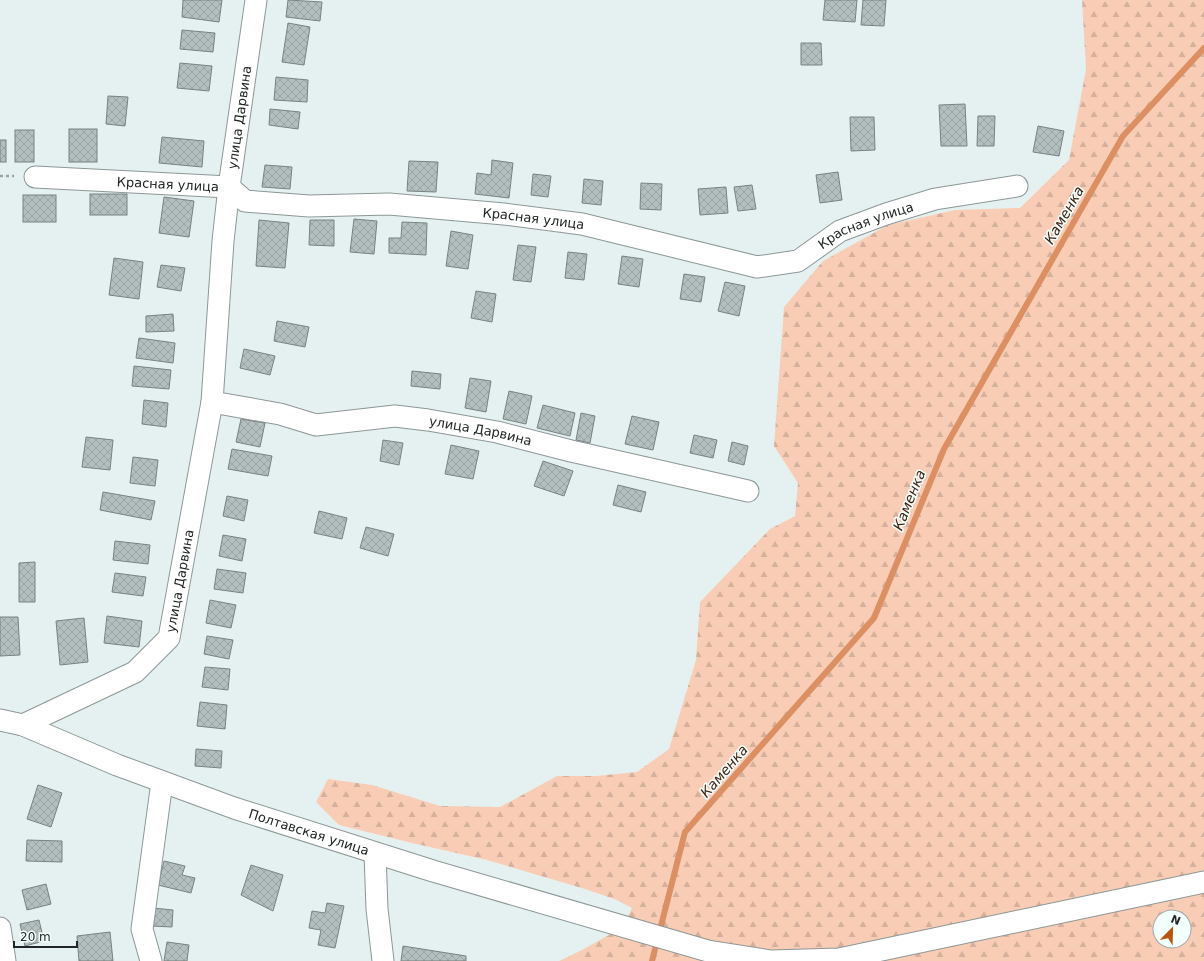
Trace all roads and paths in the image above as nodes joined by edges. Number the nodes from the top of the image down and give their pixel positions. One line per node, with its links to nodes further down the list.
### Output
1 (256, 0): 4 (street, улица Дарвина)
2 (35, 177): 4 (street, Красная улица)
3 (1017, 186): 4 (street, Красная улица)
4 (229, 187): 5 (street, улица Дарвина)
5 (212, 402): 6 (street, улица Дарвина); 8 (street, улица Дарвина)
6 (748, 491)
7 (0, 720): 8 (street, Полтавская улица)
8 (23, 725): 9 (street, Полтавская улица)
9 (162, 782): 10 (street, Полтавская улица); 14 (street)
10 (375, 853): 11 (street, Полтавская улица); 15 (street)
11 (1204, 882)
12 (0, 928): 13 (street)
13 (5, 961)
14 (151, 961)
15 (383, 961)

